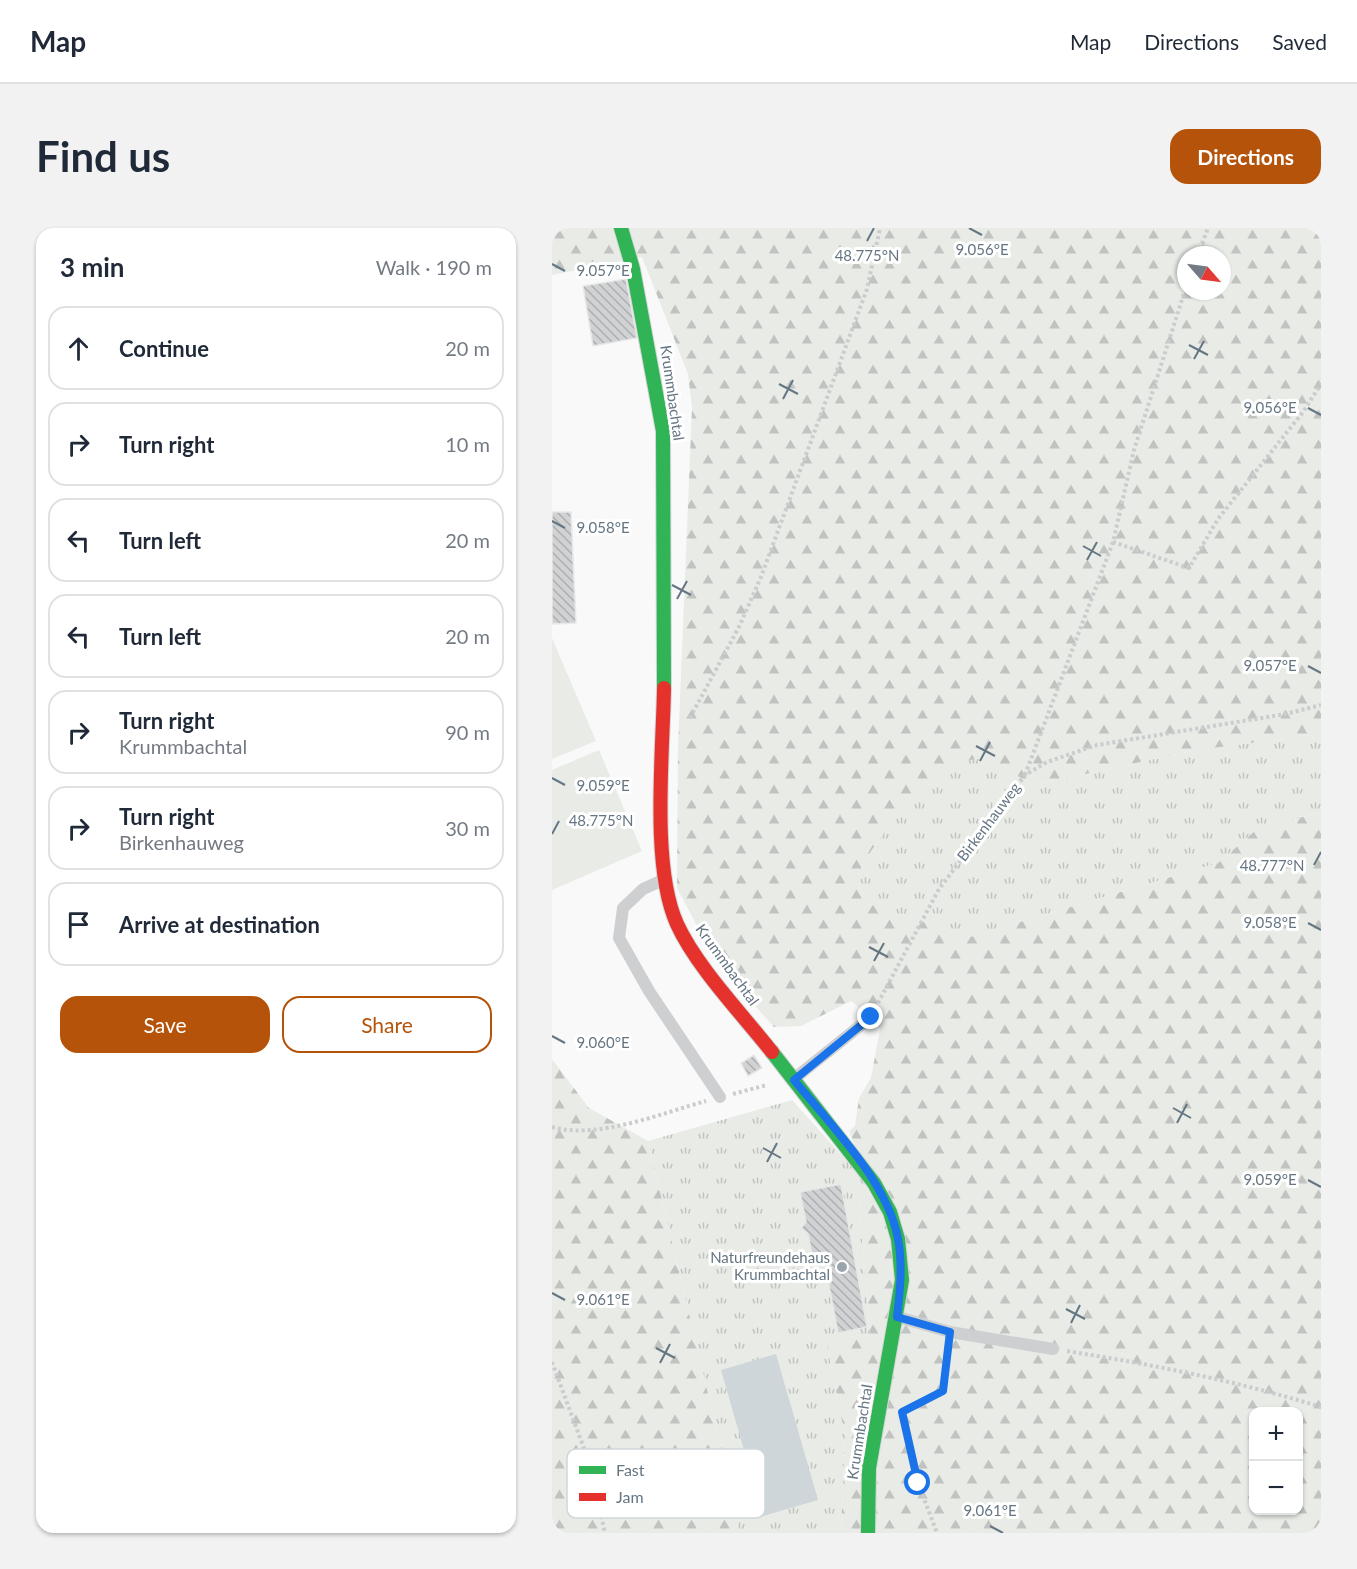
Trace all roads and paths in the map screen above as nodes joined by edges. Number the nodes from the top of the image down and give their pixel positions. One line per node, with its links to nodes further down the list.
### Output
1 (621, 228): 11 (street, Krummbachtal)
2 (880, 228): 9 (path)
3 (1208, 228): 4 (path)
4 (1201, 246)
5 (1182, 300): 7 (path)
6 (1321, 384): 7 (path)
7 (1113, 542): 10 (path)
8 (1321, 705): 10 (path, Birkenhauweg)
9 (687, 723)
10 (1025, 775): 12 (path, Birkenhauweg)
11 (664, 879): 13 (street, Krummbachtal); 14 (lane)
12 (871, 1017): 13 (lane)
13 (794, 1080): 14 (path); 16 (street, Krummbachtal)
14 (720, 1097): 15 (path)
15 (552, 1127)
16 (897, 1317): 17 (lane); 26 (street, Krummbachtal)
17 (950, 1332): 18 (lane); 21 (path)
18 (1053, 1349): 20 (path)
19 (552, 1362): 23 (path)
20 (1321, 1407)
21 (902, 1412)
22 (904, 1422): 27 (path)
23 (584, 1449)
24 (602, 1518): 25 (path)
25 (605, 1533)
26 (868, 1533)
27 (937, 1533)

